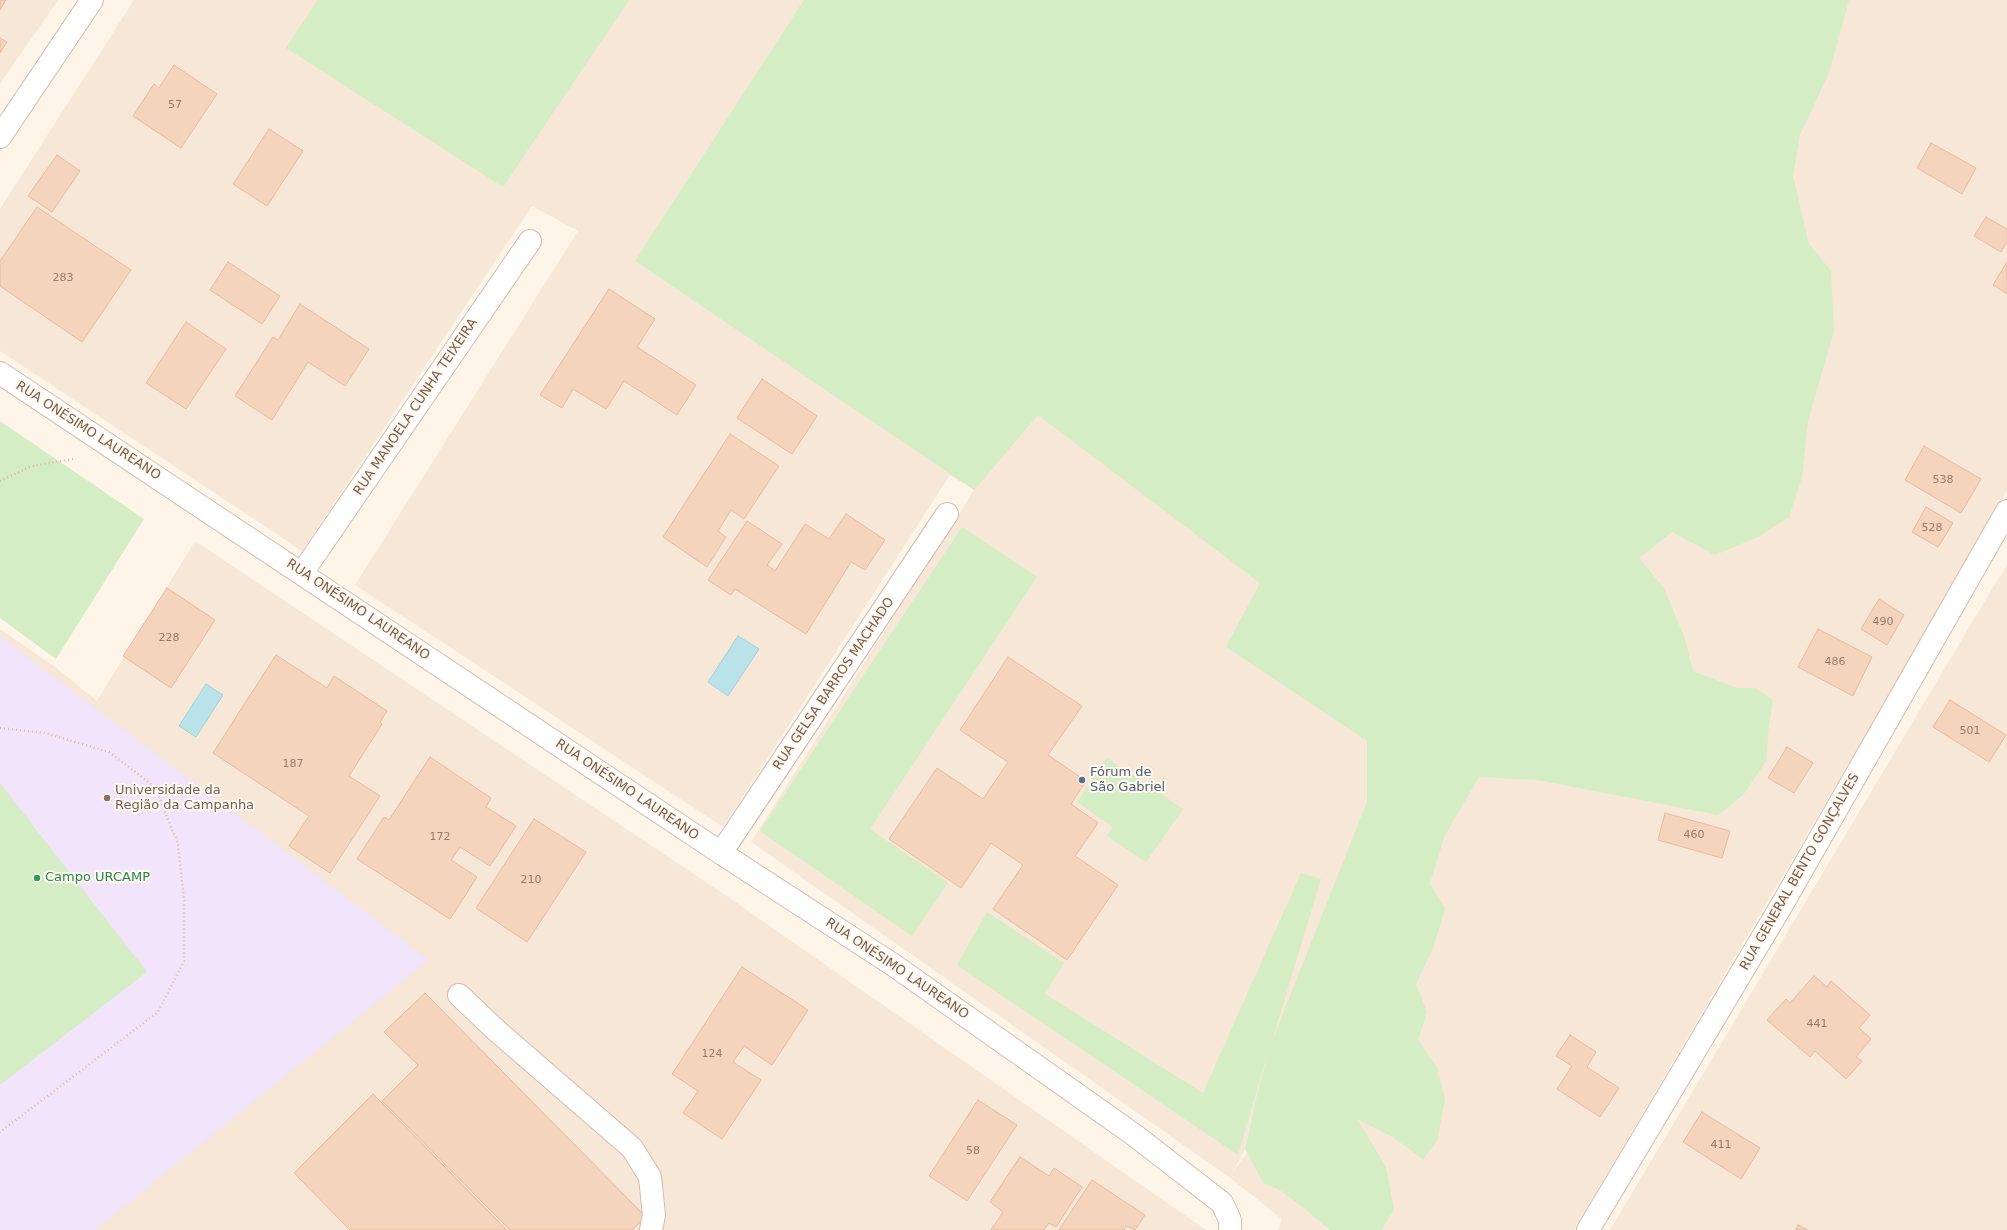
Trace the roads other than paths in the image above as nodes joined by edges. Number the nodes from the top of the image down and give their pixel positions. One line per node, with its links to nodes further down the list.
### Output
1 (92, 0): 2 (street)
2 (0, 137)
3 (530, 241): 7 (street, RUA MANOELA CUNHA TEIXEIRA)
4 (0, 373): 7 (street, RUA ONÉSIMO LAUREANO)
5 (2007, 511): 12 (street, RUA GENERAL BENTO GONÇALVES)
6 (947, 514): 8 (street, RUA GELSA BARROS MACHADO)
7 (302, 573): 8 (street, RUA ONÉSIMO LAUREANO)
8 (722, 853): 11 (street, RUA ONÉSIMO LAUREANO)
9 (459, 995): 10 (street)
10 (651, 1230)
11 (1230, 1230)
12 (1588, 1230)

